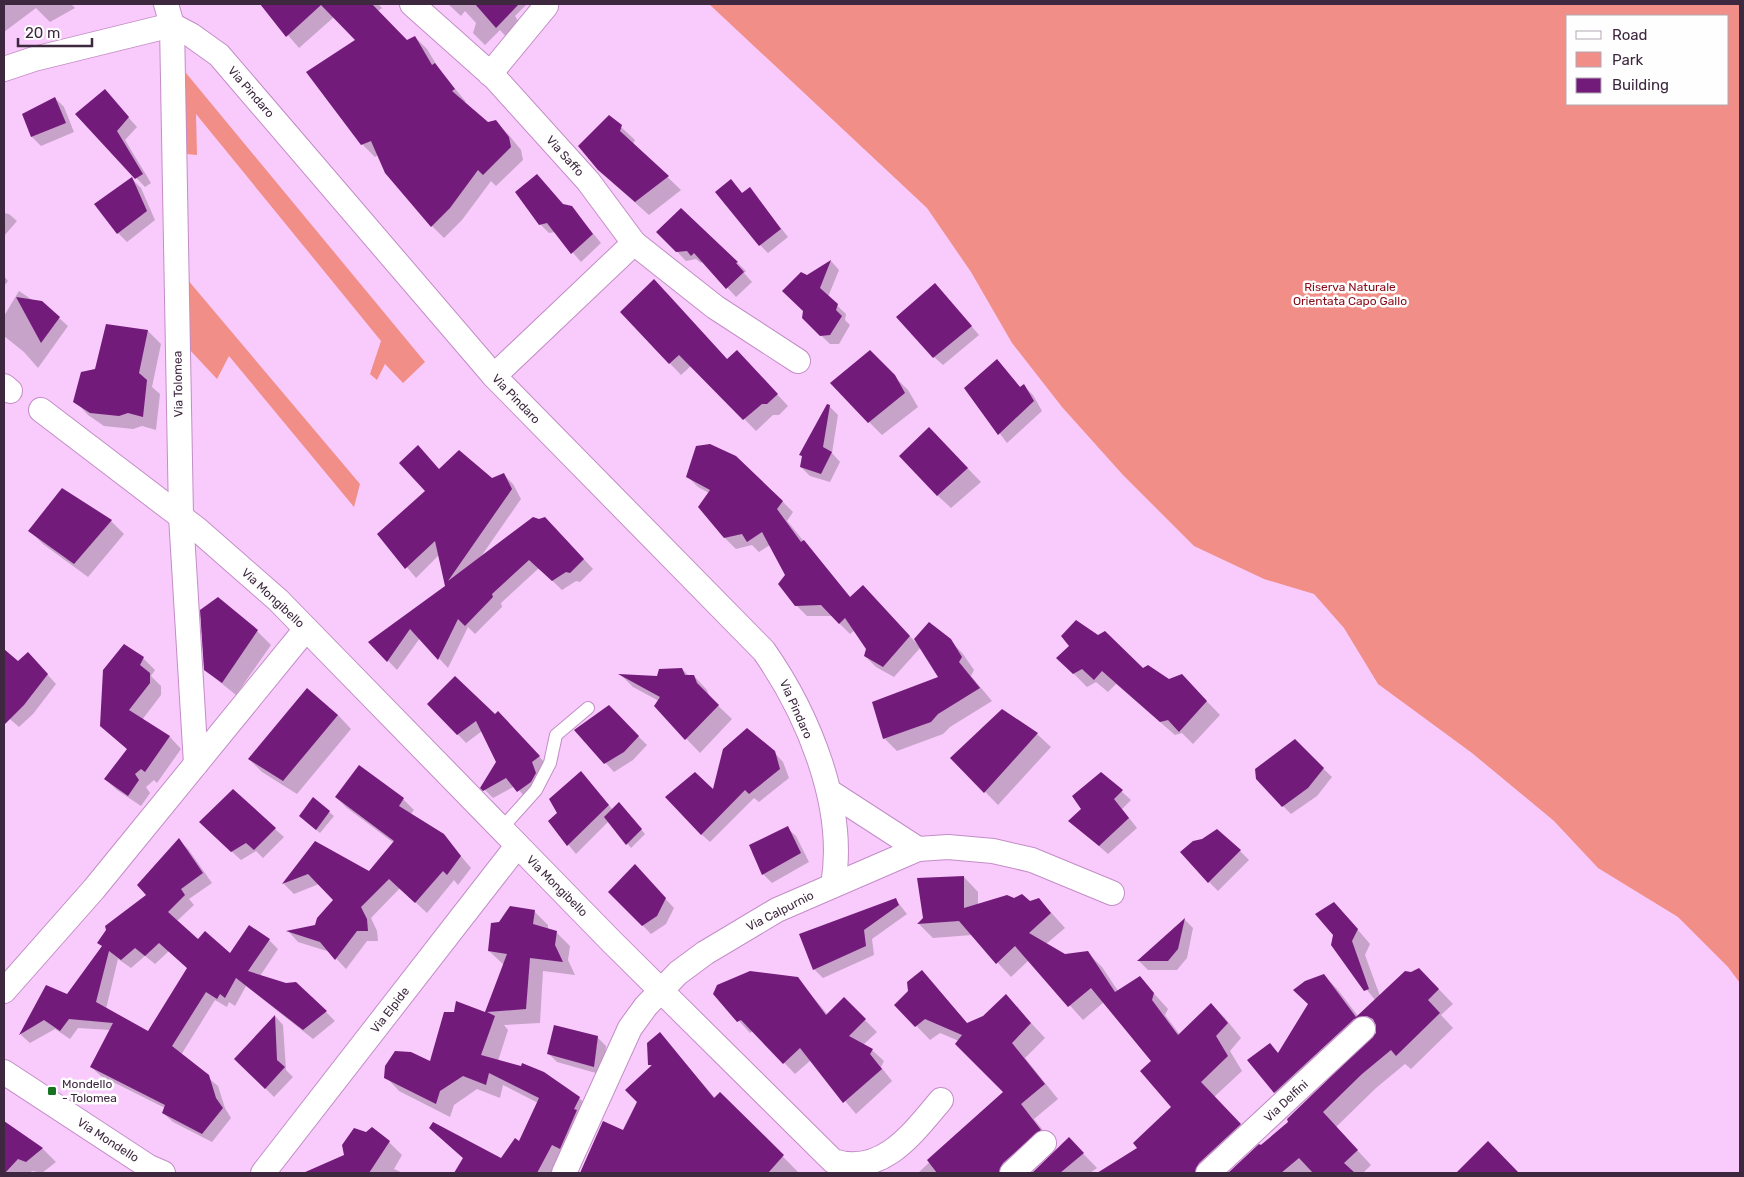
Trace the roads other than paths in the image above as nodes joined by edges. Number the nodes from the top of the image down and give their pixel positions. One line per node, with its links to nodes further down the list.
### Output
1 (412, 4): 5 (street, Via Saffo)
2 (545, 4): 5 (street)
3 (169, 14): 4 (street); 8 (street, Via Pindaro); 10 (street, Via Tolomea)
4 (4, 69)
5 (490, 74): 6 (street, Via Saffo)
6 (634, 243): 7 (street, Via Saffo); 8 (street)
7 (798, 361)
8 (494, 376): 14 (street, Via Pindaro)
9 (41, 410): 10 (street, Via Mongibello)
10 (181, 516): 11 (street, Via Mongibello); 13 (street, Via Tolomea)
11 (306, 629): 13 (street); 15 (street, Via Mongibello)
12 (588, 708): 15 (lane)
13 (196, 764): 21 (street)
14 (830, 792): 17 (street); 18 (street, Via Pindaro)
15 (501, 829): 16 (street, Via Mongibello)
16 (518, 846): 20 (street, Via Mongibello); 27 (street, Via Elpide)
17 (918, 849): 18 (street, Via Calpurnio); 19 (street, Via Calpurnio)
18 (833, 885): 20 (street, Via Calpurnio)
19 (1112, 893)
20 (660, 989): 24 (street, Via Mongibello); 28 (street, Via Calpurnio)
21 (4, 991)
22 (1363, 1029): 30 (street, Via Delfini)
23 (4, 1072): 26 (street, Via Mondello)
24 (940, 1100)
25 (1044, 1143): 29 (street)
26 (156, 1171)
27 (263, 1173)
28 (564, 1173)
29 (1012, 1173)
30 (1208, 1173)

